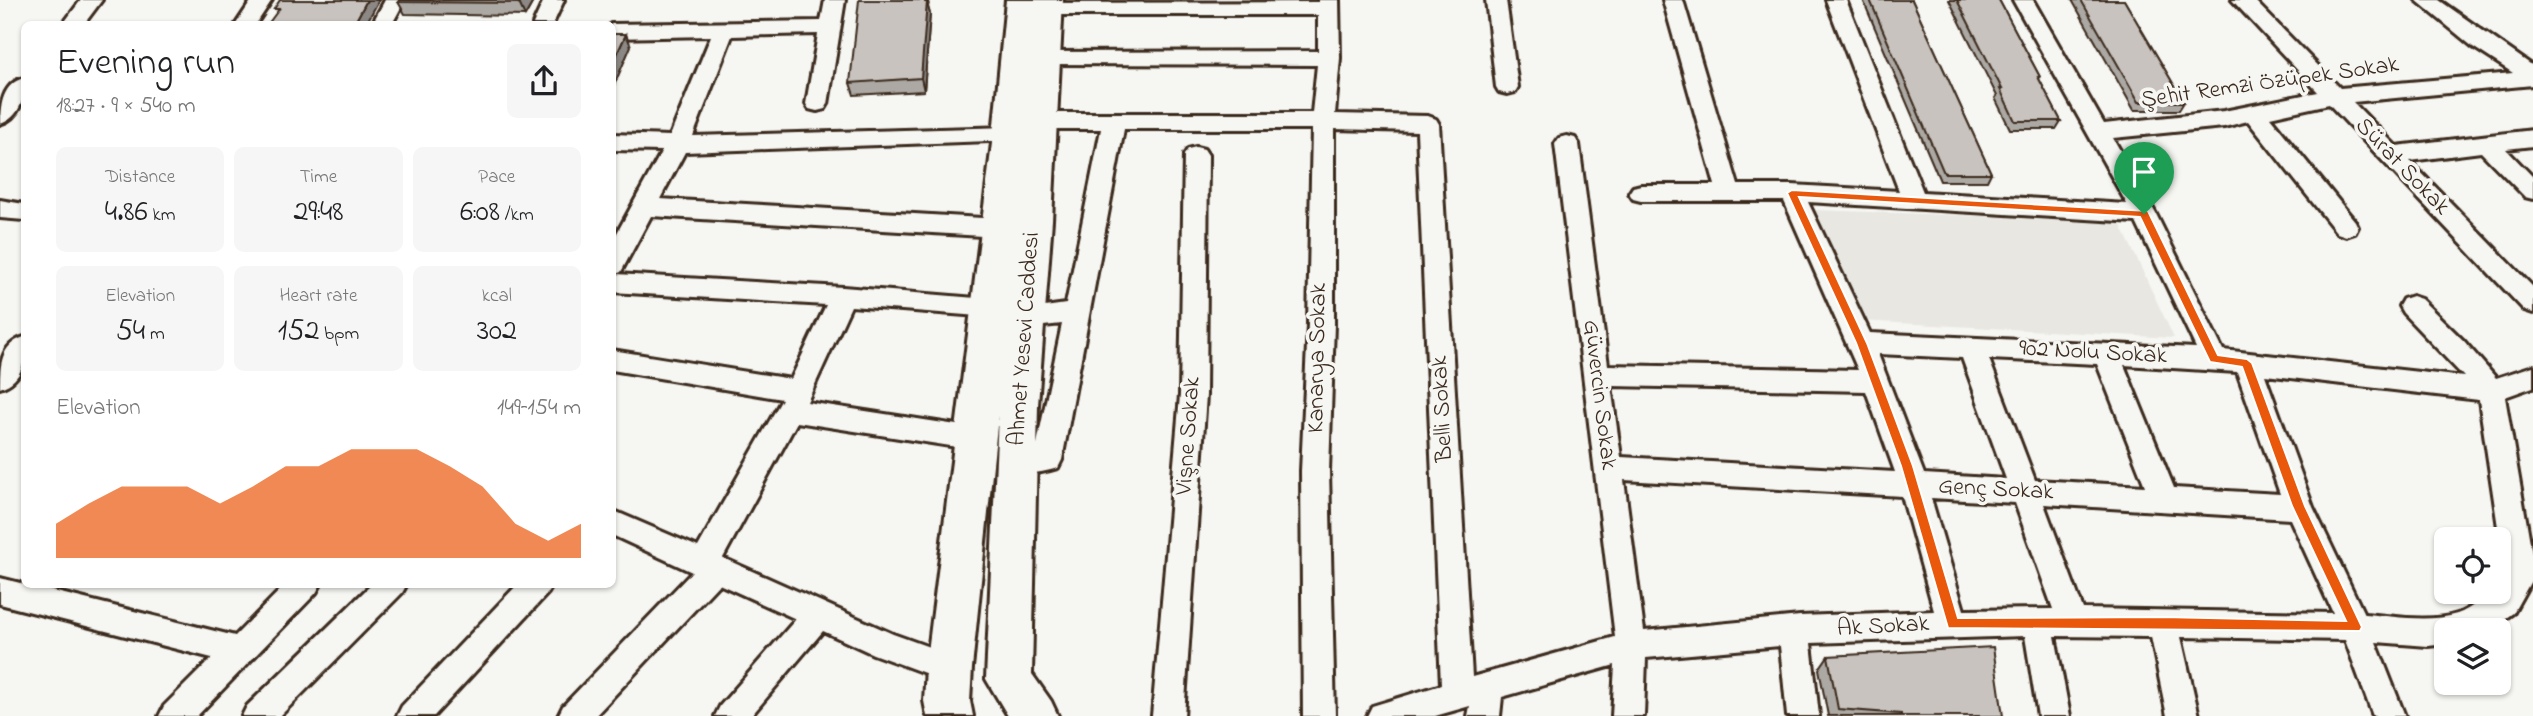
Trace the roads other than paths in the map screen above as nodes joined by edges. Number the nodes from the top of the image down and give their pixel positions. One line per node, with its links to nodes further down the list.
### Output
1 (92, 0): 14 (street)
2 (262, 0): 15 (street)
3 (395, 0): 16 (street)
4 (554, 0): 17 (street)
5 (835, 0): 18 (street)
6 (1496, 0): 24 (street)
7 (1673, 0): 43 (street)
8 (1836, 0): 45 (street)
9 (2023, 0): 33 (street)
10 (2242, 0): 26 (street, Sürat Sokak)
11 (2426, 0): 23 (street)
12 (1039, 3): 13 (street); 21 (main road, Ahmet Yesevi Caddesi); 32 (main road, Ahmet Yesevi Caddesi)
13 (1329, 4): 22 (street, Kanarya Sokak)
14 (75, 21)
15 (249, 21)
16 (384, 21)
17 (544, 21)
18 (831, 27): 19 (street); 27 (street)
19 (724, 29): 20 (street); 36 (street)
20 (616, 31)
21 (1044, 57): 22 (street); 32 (main road, Ahmet Yesevi Caddesi)
22 (1329, 58): 31 (street, Kanarya Sokak)
23 (2533, 77): 26 (street, Şehit Remzi Özüpek Sokak)
24 (1507, 87)
25 (21, 89): 29 (street)
26 (2334, 96): 28 (street, Şehit Remzi Özüpek Sokak); 40 (street, Sürat Sokak)
27 (817, 104)
28 (2253, 113): 33 (street, Şehit Remzi Özüpek Sokak); 50 (street)
29 (0, 116)
30 (1114, 121): 31 (street); 32 (street); 58 (street)
31 (1322, 121): 96 (street, Belli Sokak); 106 (street, Kanarya Sokak)
32 (1025, 128): 36 (street); 51 (main road, Ahmet Yesevi Caddesi); 57 (main road, Ahmet Yesevi Caddesi)
33 (2098, 132): 49 (street)
34 (2533, 138): 38 (street)
35 (616, 142): 36 (street)
36 (678, 144): 46 (street)
37 (1567, 144): 66 (street, Güvercin Sokak)
38 (2486, 144): 40 (street); 41 (street)
39 (1196, 155): 105 (street, Vişne Sokak)
40 (2390, 155): 55 (street, Sürat Sokak)
41 (2533, 191)
42 (1641, 193): 43 (street)
43 (1729, 193): 44 (street)
44 (1792, 193): 45 (street); 59 (street)
45 (1914, 200): 49 (street)
46 (646, 207): 51 (street); 52 (street)
47 (0, 209): 48 (street)
48 (21, 212)
49 (2144, 214): 63 (street)
50 (2346, 227)
51 (999, 228): 57 (main road, Ahmet Yesevi Caddesi)
52 (616, 259)
53 (616, 283): 54 (street)
54 (843, 296): 57 (street); 71 (street)
55 (2533, 303)
56 (2412, 306): 70 (street)
57 (1008, 312): 58 (street); 72 (main road, Ahmet Yesevi Caddesi); 73 (main road, Ahmet Yesevi Caddesi)
58 (1078, 313): 73 (street)
59 (1861, 343): 60 (street, 902 Nolu Sokak); 69 (street)
60 (1972, 348): 62 (street, 902 Nolu Sokak); 76 (street)
61 (21, 352): 68 (street)
62 (2106, 354): 63 (street, 902 Nolu Sokak); 77 (street)
63 (2214, 359): 65 (street, 902 Nolu Sokak)
64 (616, 361): 71 (street)
65 (2247, 363): 70 (street, 902 Nolu Sokak); 78 (street)
66 (1597, 375): 69 (street); 74 (street, Güvercin Sokak)
67 (2533, 376): 70 (street)
68 (7, 377)
69 (1876, 382): 75 (street)
70 (2491, 391): 80 (street, Ak Sokak)
71 (794, 400): 72 (street); 81 (street)
72 (976, 439): 97 (main road, Ahmet Yesevi Caddesi)
73 (1032, 461): 95 (main road, Ahmet Yesevi Caddesi)
74 (1609, 468): 75 (street, Genç Sokak); 93 (street, Güvercin Sokak)
75 (1913, 485): 76 (street, Genç Sokak); 90 (street)
76 (2025, 491): 77 (street, Genç Sokak); 87 (street)
77 (2164, 499): 78 (street, Genç Sokak)
78 (2299, 506): 91 (street)
79 (616, 524): 81 (street)
80 (2525, 556): 91 (street, Ak Sokak)
81 (710, 565): 86 (street); 102 (street)
82 (302, 588): 94 (street)
83 (388, 588): 100 (street)
84 (534, 588): 101 (street)
85 (0, 591): 94 (street)
86 (818, 615): 97 (street); 103 (street)
87 (2073, 622): 88 (street, Ak Sokak); 89 (street, Ak Sokak)
88 (2038, 623): 90 (street, Ak Sokak); 110 (street)
89 (2163, 623): 91 (street, Ak Sokak); 111 (street)
90 (1953, 624): 92 (street, Ak Sokak)
91 (2355, 627): 112 (street)
92 (1794, 631): 93 (street, Ak Sokak); 109 (street)
93 (1631, 646): 98 (street, Ak Sokak); 108 (street)
94 (240, 651): 99 (street)
95 (1009, 679): 97 (main road); 104 (main road)
96 (1457, 695): 98 (street, Ak Sokak); 107 (street, Ak Sokak)
97 (945, 700)
98 (1486, 701)
99 (175, 716)
100 (258, 716)
101 (413, 716)
102 (574, 716)
103 (731, 716)
104 (1035, 716)
105 (1168, 716)
106 (1319, 716)
107 (1383, 716)
108 (1628, 716)
109 (1803, 716)
110 (2054, 716)
111 (2183, 716)
112 (2389, 716)

